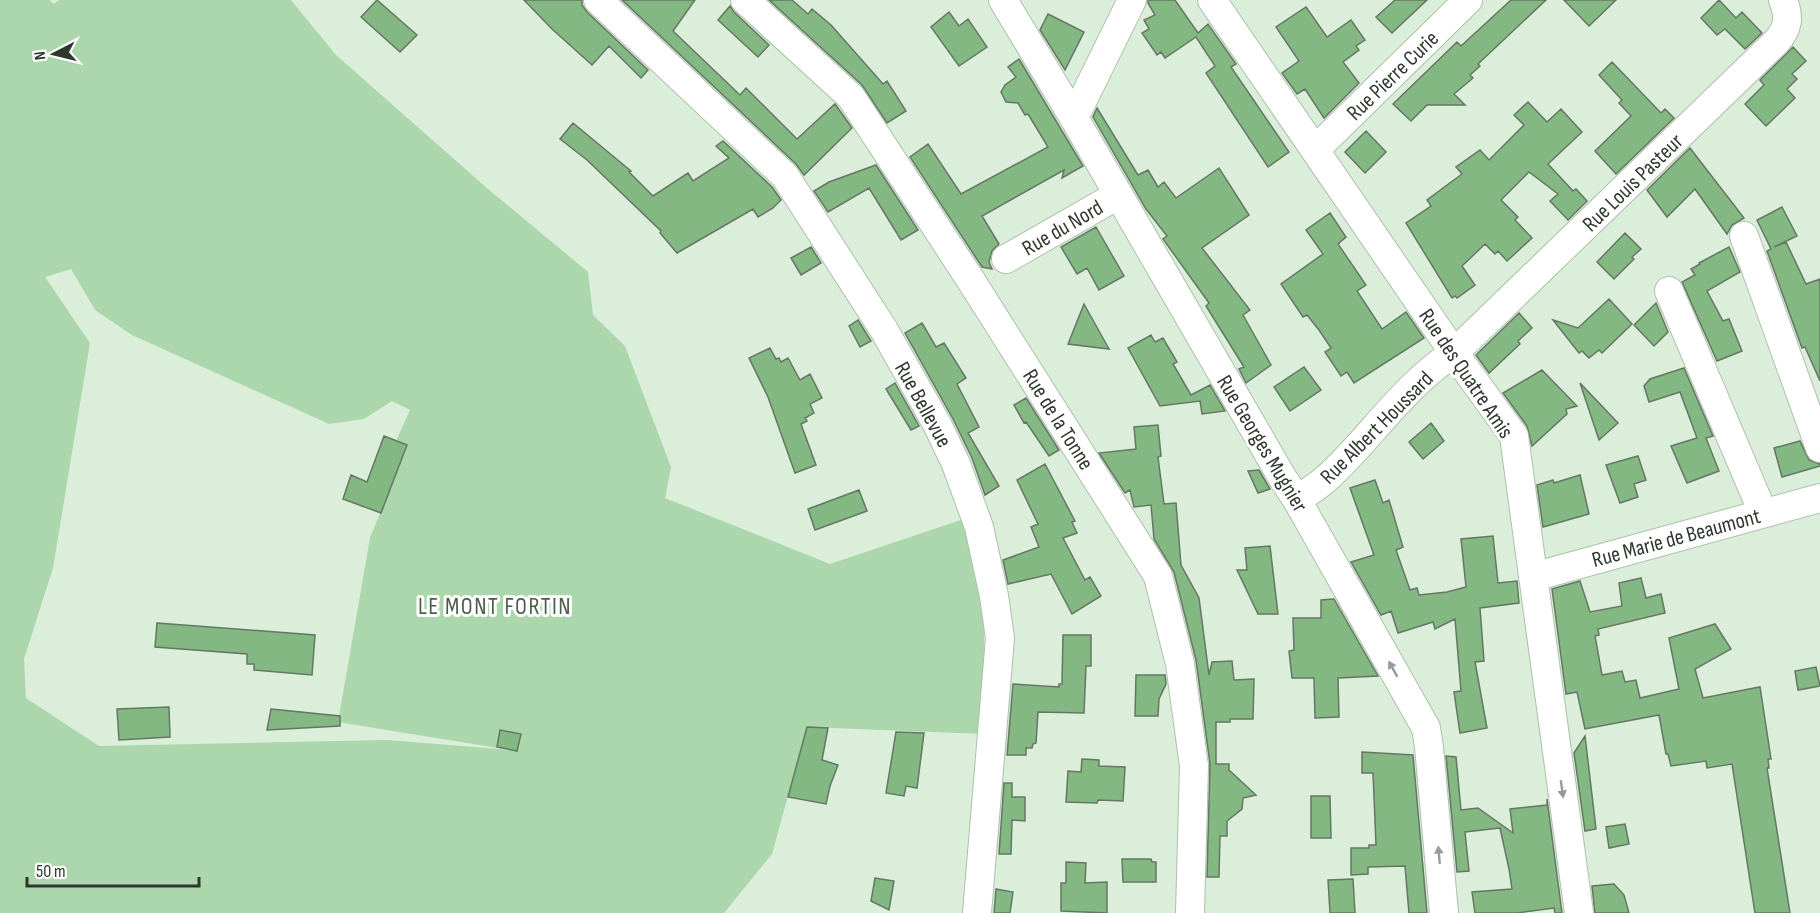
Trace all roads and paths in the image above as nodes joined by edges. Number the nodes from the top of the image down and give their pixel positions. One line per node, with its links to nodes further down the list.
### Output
1 (598, 0): 20 (street, Rue Bellevue)
2 (745, 0): 21 (street, Rue de la Tonne)
3 (1003, 0): 8 (street, Rue Georges Mugnier)
4 (1132, 0): 8 (street)
5 (1212, 0): 9 (street, Rue des Quatre Amis)
6 (1468, 0): 9 (street, Rue Pierre Curie)
7 (1783, 0): 14 (street, Rue Louis Pasteur)
8 (1074, 118): 10 (street, Rue Georges Mugnier)
9 (1315, 150): 14 (street, Rue des Quatre Amis)
10 (1118, 195): 12 (street, Rue du Nord); 17 (street, Rue Georges Mugnier)
11 (1744, 236): 15 (street)
12 (1006, 259)
13 (1669, 291): 18 (street)
14 (1454, 353): 17 (street, Rue Albert Houssard); 19 (street, Rue des Quatre Amis)
15 (1820, 448)
16 (1820, 498): 18 (street, Rue Marie de Beaumont)
17 (1297, 500): 22 (street, Rue Georges Mugnier, one-way to 17)
18 (1763, 513): 19 (street, Rue Marie de Beaumont)
19 (1533, 577): 23 (street, Rue des Quatre Amis, one-way to 23)
20 (977, 913)
21 (1190, 913)
22 (1444, 913)
23 (1579, 913)

